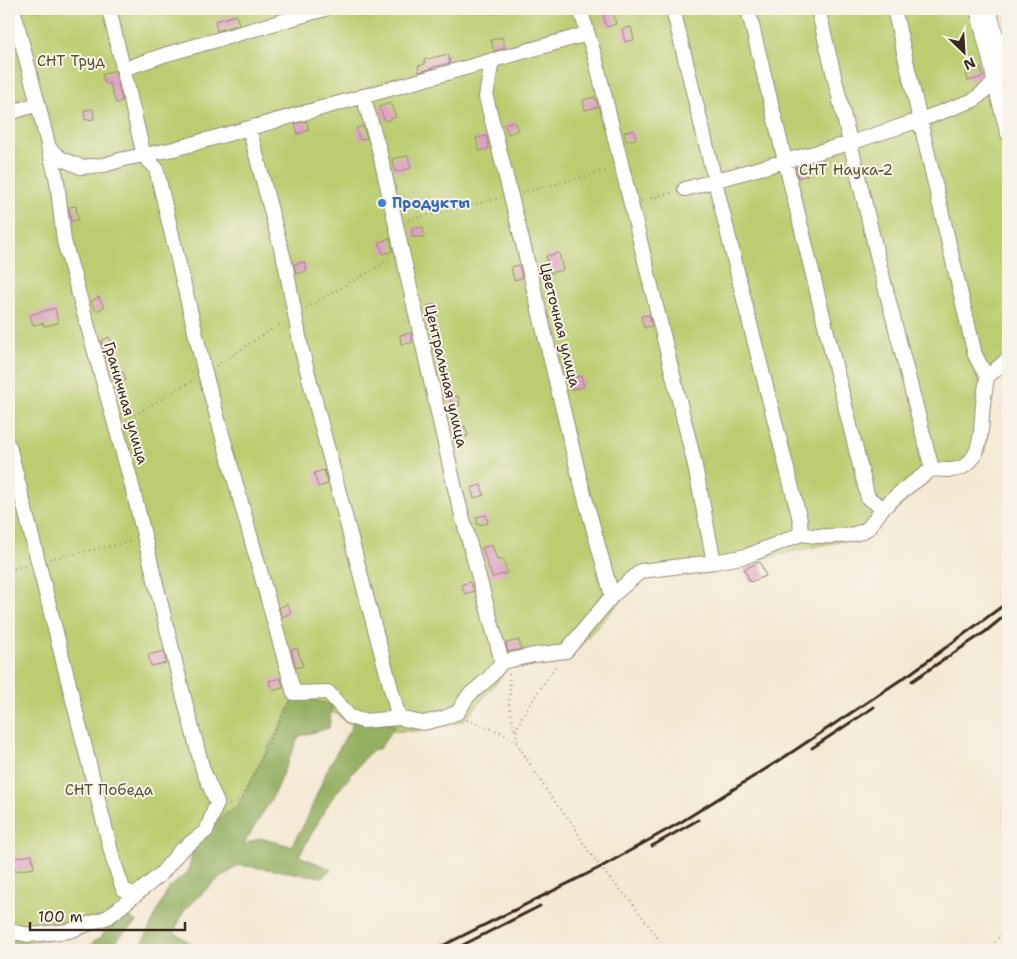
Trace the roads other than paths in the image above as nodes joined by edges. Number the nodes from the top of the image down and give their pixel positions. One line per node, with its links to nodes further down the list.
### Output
1 (13, 9): 11 (street, Граничная улица)
2 (109, 9): 14 (street)
3 (325, 9): 14 (street)
4 (580, 9): 12 (street)
5 (673, 9): 26 (street)
6 (748, 9): 25 (street)
7 (818, 9): 22 (street)
8 (894, 9): 19 (street)
9 (977, 9): 15 (street)
10 (989, 9): 15 (street)
11 (13, 27): 17 (street, Граничная улица)
12 (587, 34): 13 (street); 34 (street)
13 (492, 60): 16 (street); 35 (street, Цветочная улица)
14 (124, 69): 24 (street)
15 (994, 83): 19 (street); 21 (street)
16 (363, 96): 20 (street); 36 (street, Центральная улица)
17 (38, 104): 18 (street); 23 (street, Граничная улица)
18 (9, 113)
19 (920, 120): 22 (street); 29 (street)
20 (248, 128): 24 (street); 37 (street)
21 (1008, 134)
22 (850, 143): 25 (street); 31 (street)
23 (48, 146): 24 (street); 38 (street, Граничная улица)
24 (144, 156): 37 (street)
25 (785, 162): 26 (street); 32 (street)
26 (715, 181): 27 (street); 33 (street)
27 (685, 189)
28 (1008, 359): 29 (street)
29 (987, 377): 31 (street)
30 (9, 446): 38 (street)
31 (932, 469): 32 (street)
32 (883, 508): 33 (street)
33 (800, 534): 34 (street)
34 (714, 562): 35 (street)
35 (612, 596): 36 (street)
36 (502, 662): 37 (street)
37 (399, 718)
38 (134, 895): 39 (street)
39 (9, 927)

